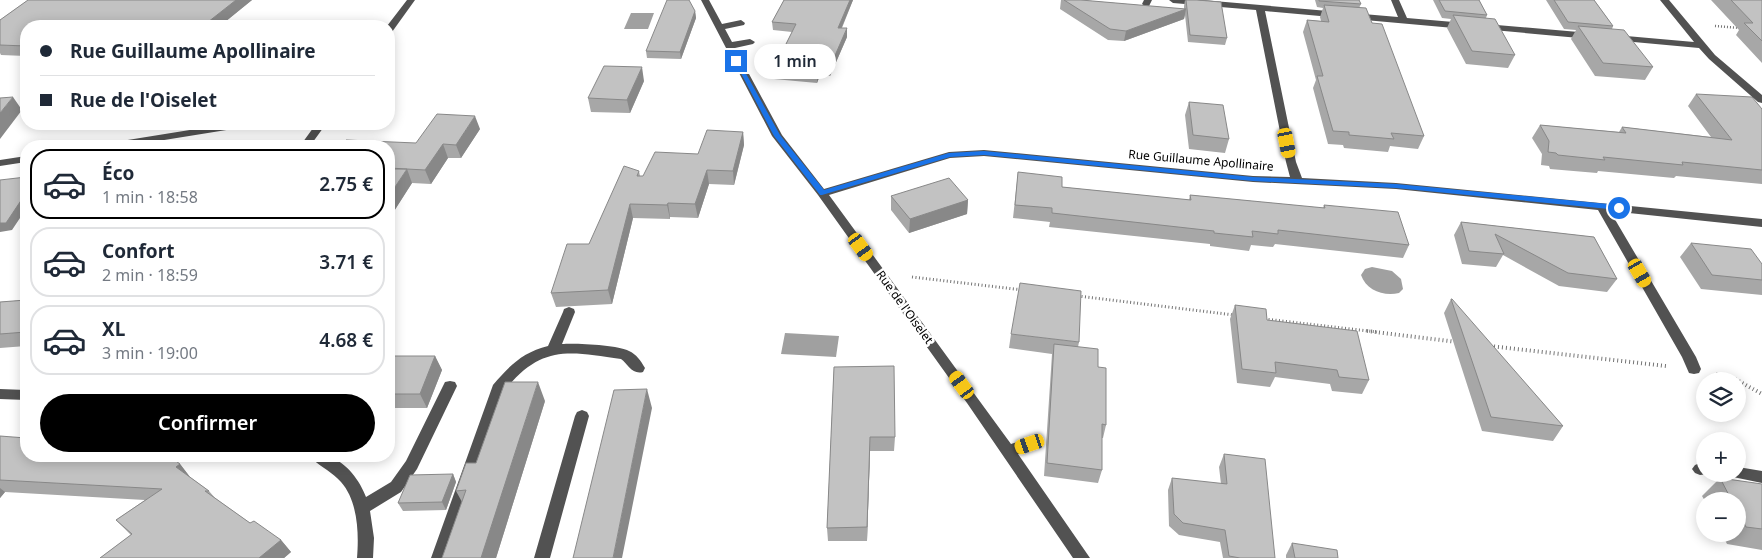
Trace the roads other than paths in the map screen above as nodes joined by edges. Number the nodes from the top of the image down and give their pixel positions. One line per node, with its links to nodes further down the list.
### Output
1 (411, 0): 8 (street)
2 (705, 0): 10 (street, Rue de l'Oiselet)
3 (1172, 0): 6 (street)
4 (1394, 0): 7 (street)
5 (1664, 0): 12 (street)
6 (1260, 8): 7 (street); 21 (street)
7 (1404, 21): 12 (street)
8 (395, 22)
9 (741, 23): 10 (street)
10 (718, 27): 13 (street, Rue de l'Oiselet)
11 (750, 42): 13 (street)
12 (1702, 45): 14 (street)
13 (728, 46): 22 (street, Rue de l'Oiselet)
14 (1762, 100)
15 (208, 130): 17 (street)
16 (316, 130): 18 (street)
17 (146, 140)
18 (309, 140)
19 (20, 160): 20 (street)
20 (0, 163)
21 (1297, 181): 22 (street, Rue Guillaume Apollinaire); 23 (street, Rue Guillaume Apollinaire)
22 (822, 193): 34 (street, Rue de l'Oiselet)
23 (1601, 206): 24 (street, Rue Guillaume Apollinaire); 27 (street)
24 (1762, 223)
25 (569, 312): 26 (street)
26 (553, 350): 28 (street); 40 (street)
27 (1691, 363)
28 (638, 368)
29 (450, 386): 38 (street)
30 (0, 394): 31 (street)
31 (20, 395)
32 (582, 416): 41 (street)
33 (1030, 444): 34 (street)
34 (1008, 451): 42 (street, Rue de l'Oiselet)
35 (326, 462): 38 (street)
36 (1746, 474): 37 (street)
37 (1762, 476)
38 (363, 508): 39 (street)
39 (365, 558)
40 (439, 558)
41 (542, 558)
42 (1082, 558)

